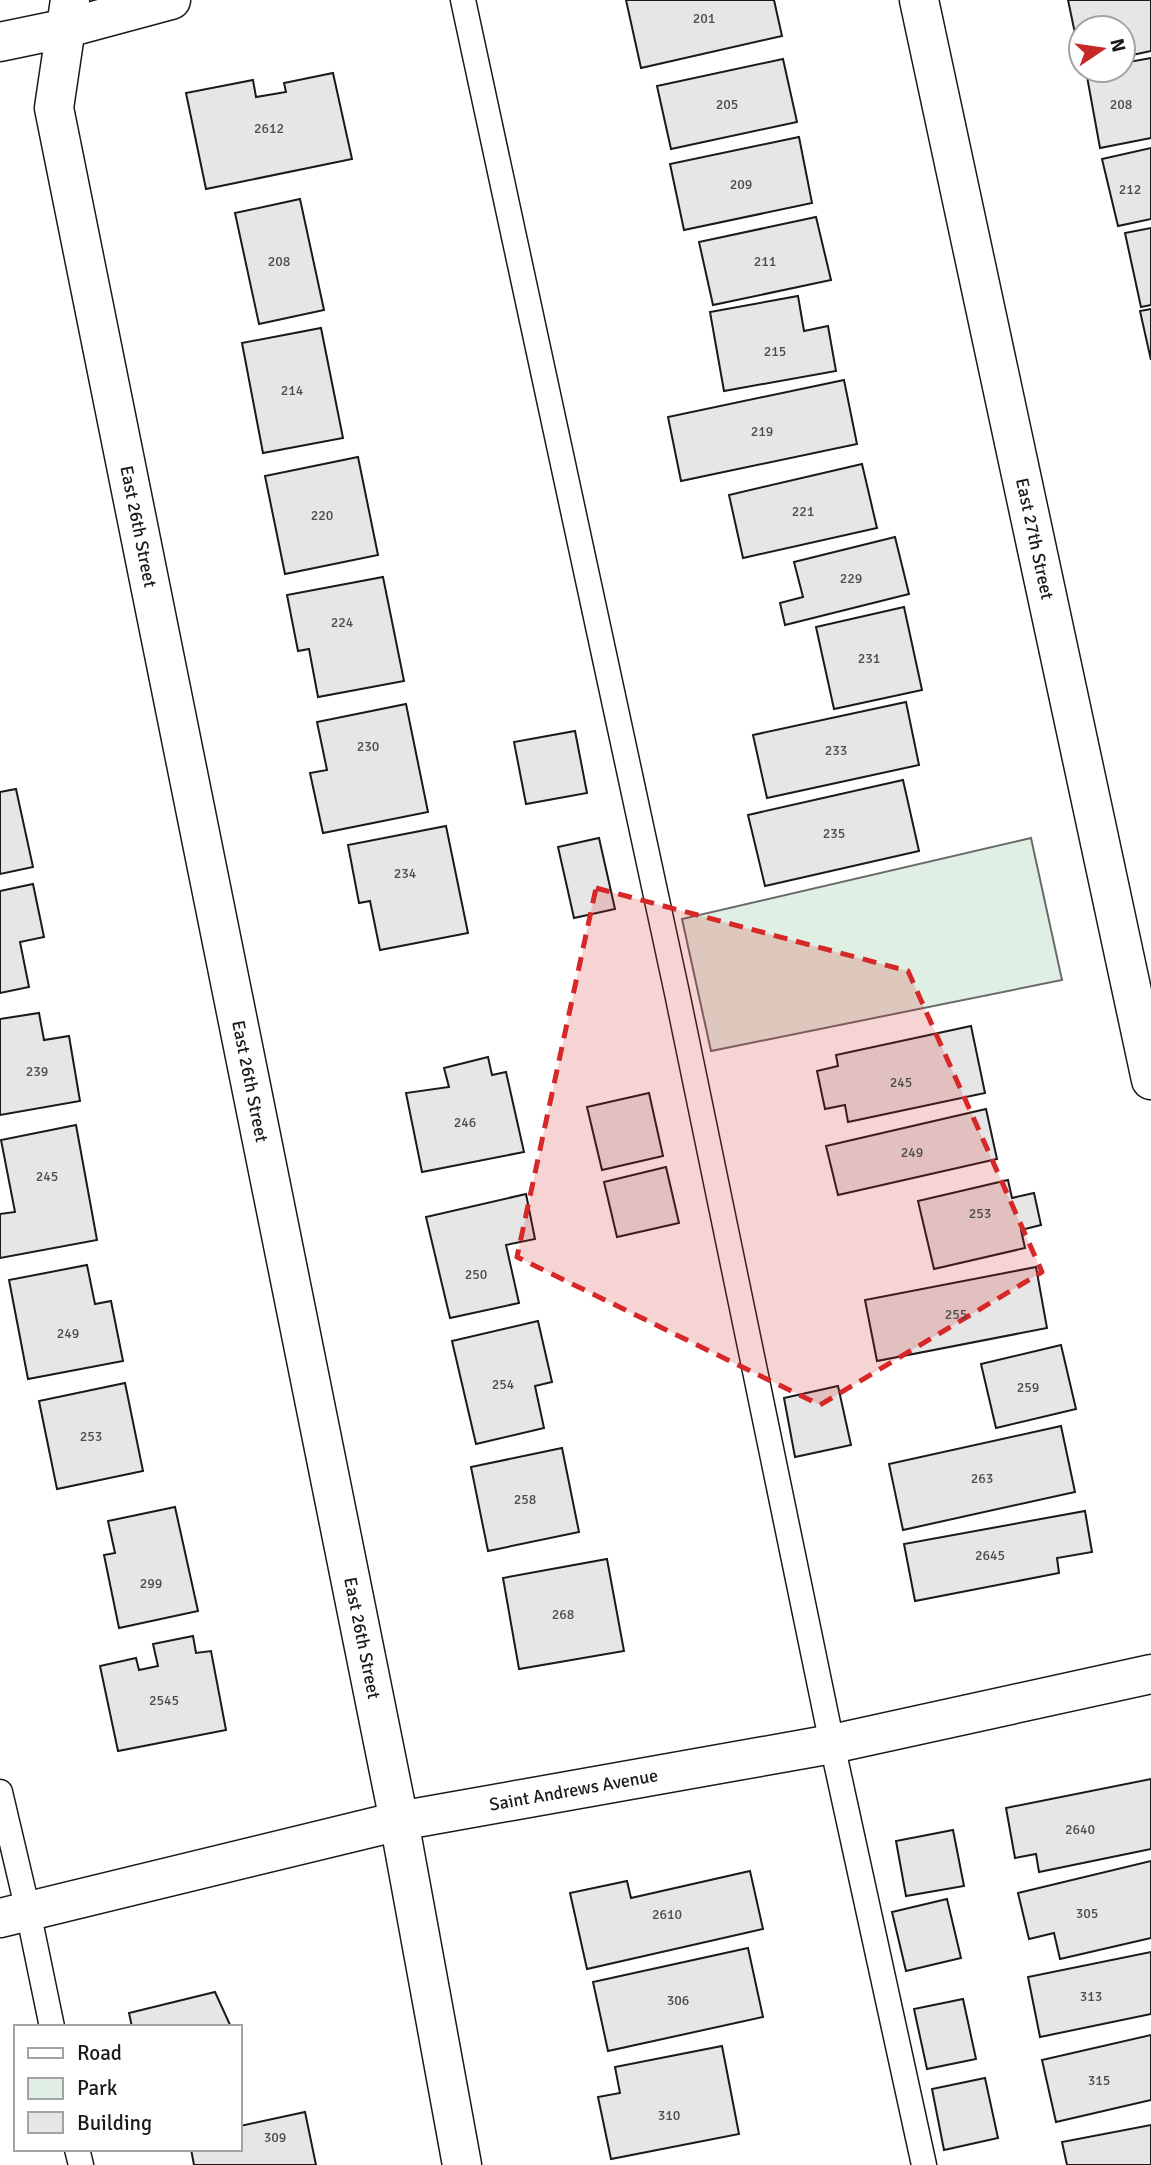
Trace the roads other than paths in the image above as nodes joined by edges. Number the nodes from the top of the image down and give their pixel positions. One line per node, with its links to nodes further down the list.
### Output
1 (171, 0): 4 (street)
2 (463, 0): 8 (lane)
3 (919, 0): 6 (street, East 27th Street)
4 (68, 14): 5 (street); 10 (street, East 26th Street)
5 (0, 42)
6 (1151, 1080)
7 (1151, 1674): 8 (street, Saint Andrews Avenue)
8 (832, 1744): 10 (street, Saint Andrews Avenue); 14 (lane)
9 (0, 1792): 11 (lane)
10 (399, 1821): 11 (street, Saint Andrews Avenue); 13 (street, East 26th Street)
11 (14, 1914): 12 (lane)
12 (51, 2025)
13 (463, 2165)
14 (924, 2165)

